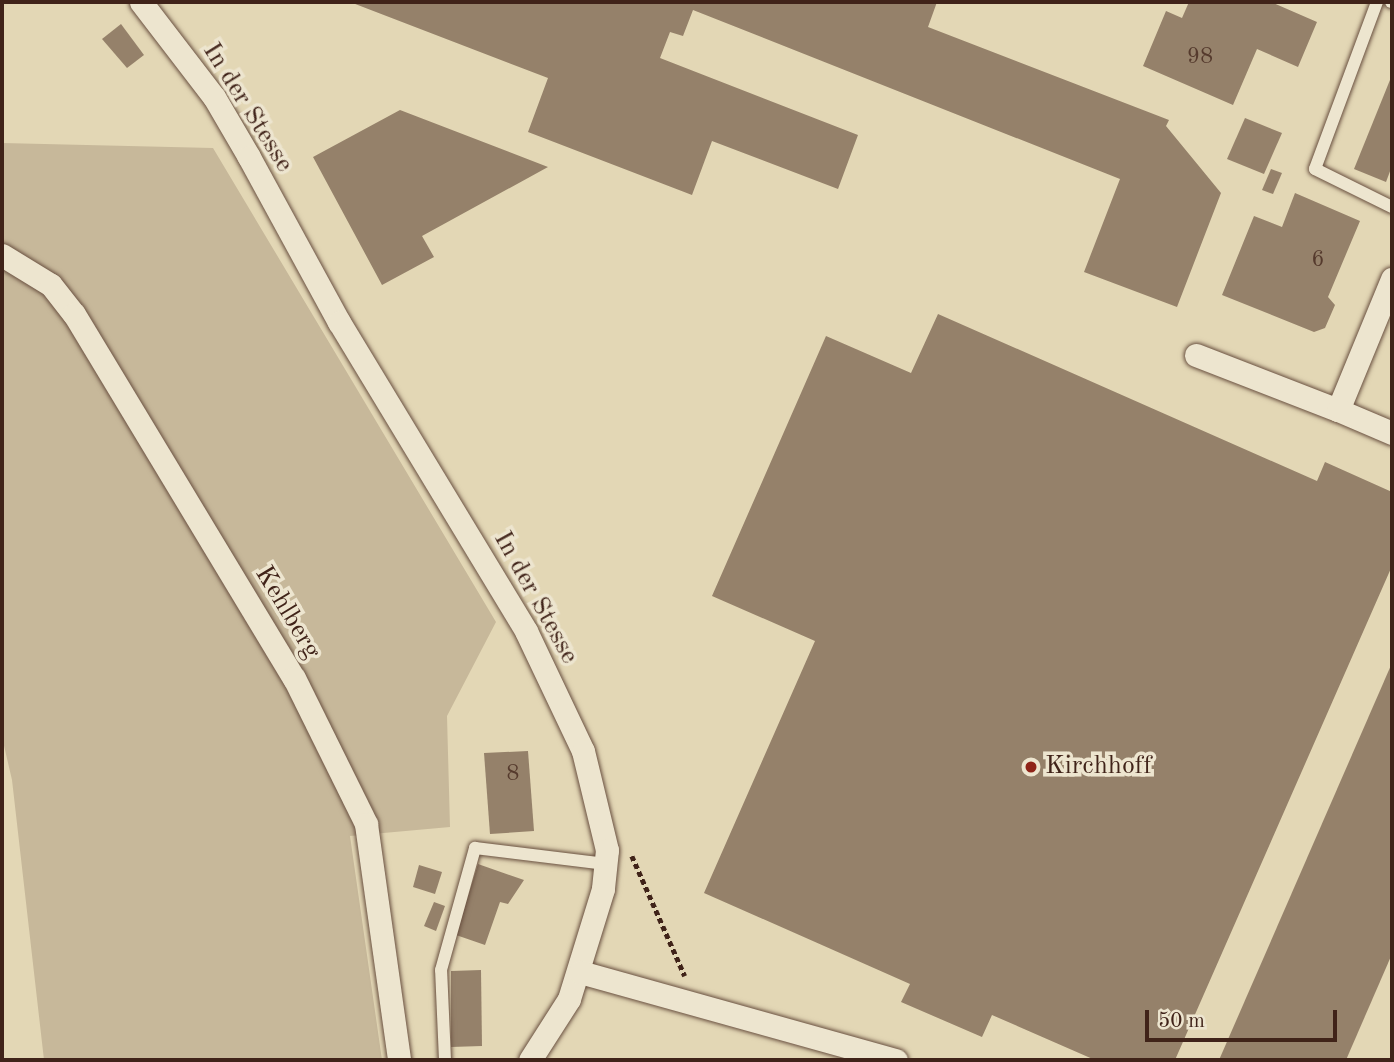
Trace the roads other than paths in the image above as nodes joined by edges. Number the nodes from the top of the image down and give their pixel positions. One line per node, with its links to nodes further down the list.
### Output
1 (141, 2): 9 (street, In der Stesse)
2 (1377, 2): 3 (lane)
3 (1392, 207)
4 (2, 254): 11 (street, Kehlberg)
5 (1392, 279): 7 (street)
6 (1196, 355): 7 (street)
7 (1338, 410): 8 (street)
8 (1392, 433)
9 (606, 864): 10 (street, In der Stesse); 12 (lane)
10 (580, 972): 13 (street, In der Stesse); 14 (street)
11 (399, 1060)
12 (445, 1060)
13 (530, 1060)
14 (896, 1060)

